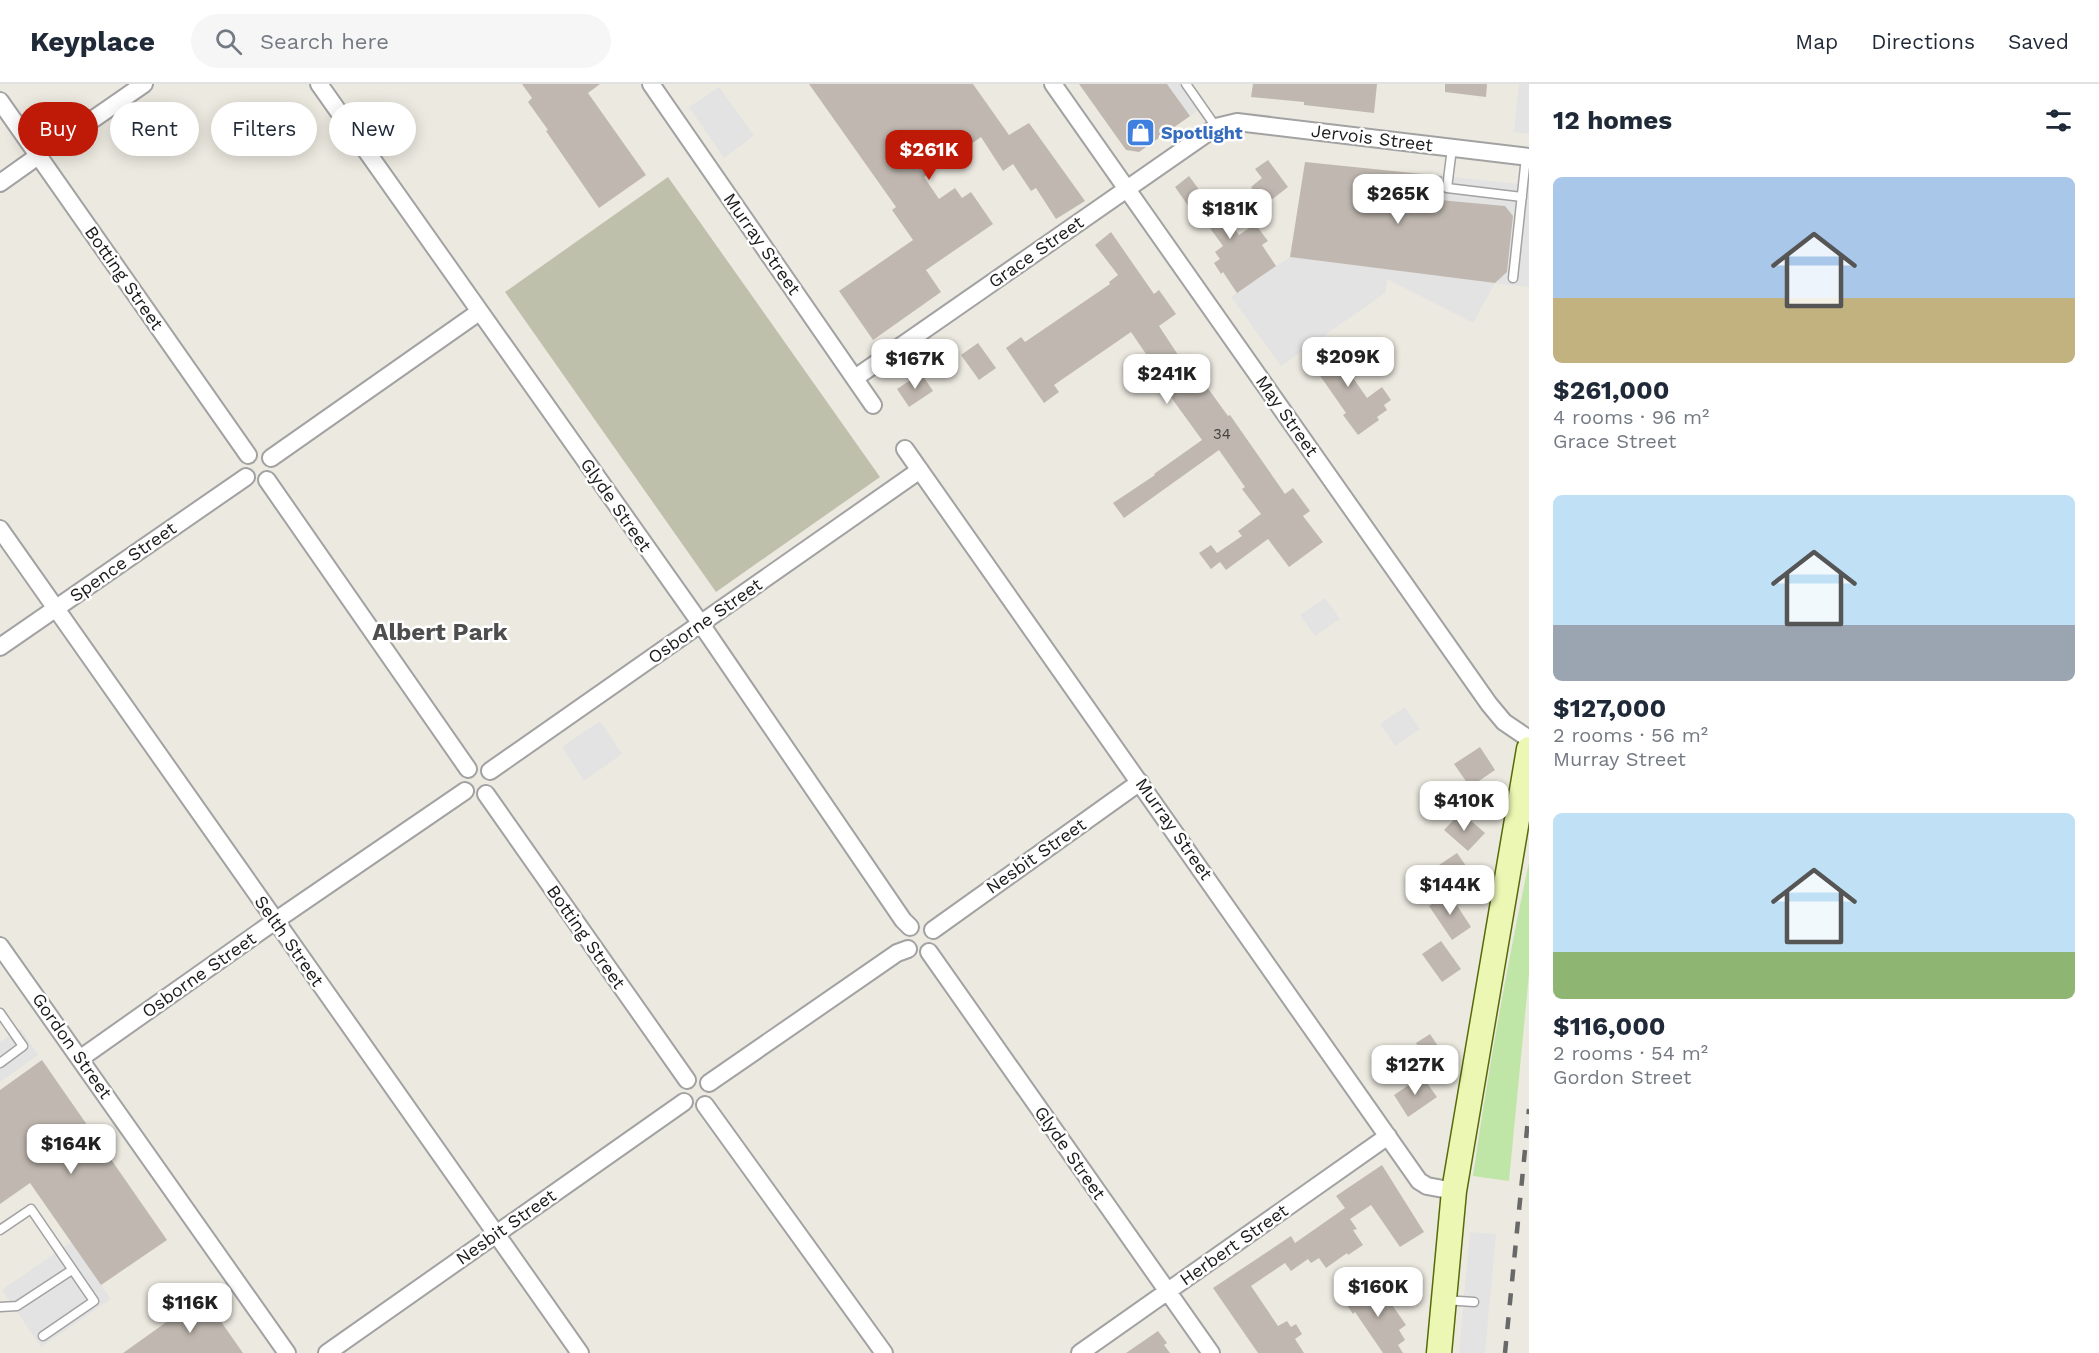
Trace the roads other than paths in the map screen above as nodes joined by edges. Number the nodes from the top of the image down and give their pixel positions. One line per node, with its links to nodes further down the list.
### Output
1 (144, 84): 7 (street)
2 (319, 84): 17 (street, Glyde Street)
3 (651, 84): 18 (street, Murray Street)
4 (1053, 84): 14 (street, May Street)
5 (1186, 84): 9 (lane)
6 (0, 101): 8 (street, Botting Street)
7 (98, 116)
8 (18, 127)
9 (1216, 127): 10 (street, Jervois Street); 14 (street, Grace Street)
10 (1452, 148): 12 (street, Jervois Street); 15 (lane)
11 (38, 156): 13 (street); 21 (street, Botting Street)
12 (1528, 157): 15 (lane)
13 (0, 183)
14 (1128, 188): 18 (street, Grace Street); 30 (street, May Street)
15 (1522, 196): 16 (lane)
16 (1513, 278)
17 (480, 312): 22 (street); 28 (street, Glyde Street)
18 (855, 378): 19 (street, Murray Street)
19 (873, 405)
20 (905, 449): 23 (street, Murray Street)
21 (248, 455): 22 (street); 24 (street)
22 (271, 458): 25 (street)
23 (920, 470): 28 (street, Osborne Street); 34 (street, Murray Street)
24 (246, 477): 25 (street); 27 (street, Spence Street)
25 (267, 480): 32 (street)
26 (0, 529): 27 (street, Selth Street)
27 (55, 608): 29 (street, Spence Street); 37 (street, Selth Street)
28 (701, 624): 33 (street, Osborne Street); 38 (street, Glyde Street)
29 (0, 647)
30 (1529, 739)
31 (1529, 748): 51 (main road)
32 (468, 769): 33 (street); 35 (street)
33 (490, 771): 36 (street)
34 (1140, 782): 39 (street, Nesbit Street); 50 (street, Murray Street)
35 (465, 790): 36 (street); 37 (street, Osborne Street)
36 (486, 794): 46 (street, Botting Street)
37 (275, 921): 44 (street, Osborne Street); 53 (street, Selth Street)
38 (910, 927): 39 (street); 41 (street)
39 (933, 930): 42 (street)
40 (0, 946): 44 (street, Gordon Street)
41 (908, 949): 42 (street); 47 (street)
42 (929, 952): 55 (street, Glyde Street)
43 (0, 1014): 45 (lane)
44 (81, 1058): 60 (street, Gordon Street)
45 (0, 1062)
46 (687, 1080): 47 (street); 48 (street)
47 (709, 1083): 49 (street)
48 (684, 1102): 49 (street); 53 (street, Nesbit Street)
49 (705, 1105): 63 (street)
50 (1388, 1136): 51 (street, Murray Street); 55 (street, Herbert Street)
51 (1454, 1191): 56 (main road)
52 (0, 1230): 54 (lane)
53 (495, 1234): 61 (street, Nesbit Street); 62 (street, Selth Street)
54 (72, 1270): 58 (lane); 59 (lane)
55 (1168, 1291): 64 (street, Herbert Street); 65 (street, Glyde Street)
56 (1444, 1300): 57 (lane); 66 (main road)
57 (1474, 1302)
58 (0, 1306)
59 (43, 1336)
60 (287, 1353)
61 (327, 1353)
62 (580, 1353)
63 (884, 1353)
64 (1080, 1353)
65 (1211, 1353)
66 (1439, 1353)

